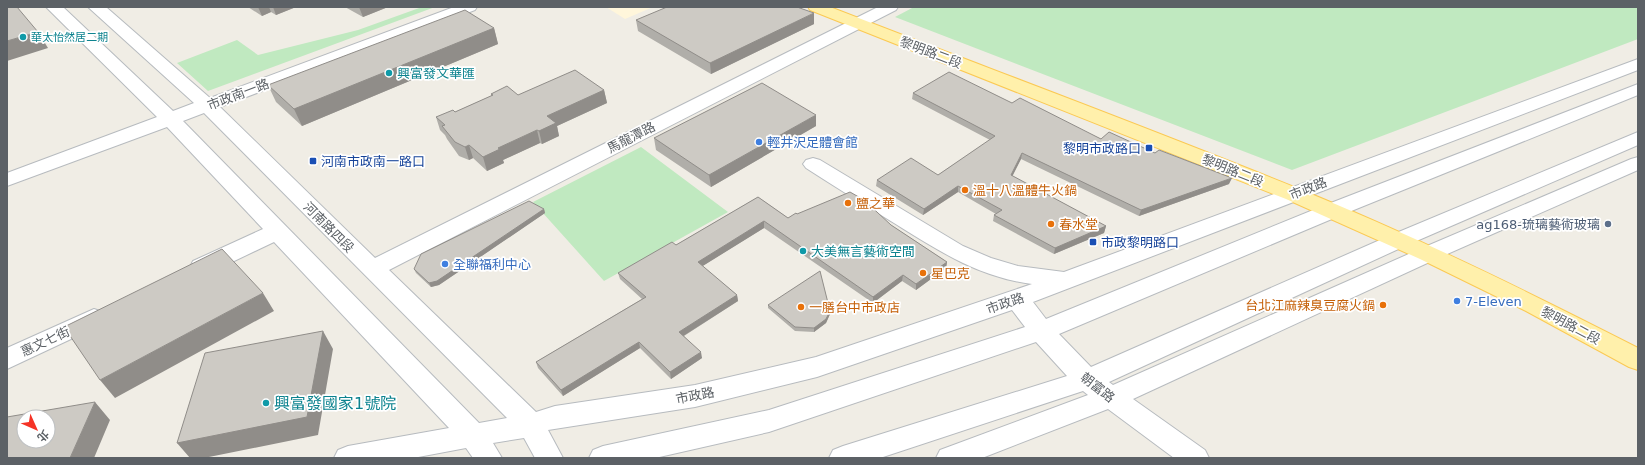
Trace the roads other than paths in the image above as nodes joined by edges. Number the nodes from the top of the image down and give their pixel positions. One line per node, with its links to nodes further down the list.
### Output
1 (54, 7): 12 (street)
2 (96, 7): 11 (street, 河南路四段)
3 (469, 7): 11 (street, 市政南一路)
4 (816, 7): 6 (main road, 黎明路二段)
5 (890, 7): 6 (street, 馬龍潭路)
6 (857, 23): 17 (main road, 黎明路二段); 22 (street, 馬龍潭路)
7 (1638, 64): 8 (street, 市政路)
8 (1619, 71): 9 (street); 17 (street, 市政路)
9 (1638, 80)
10 (1638, 89): 18 (street)
11 (207, 105): 12 (street, 市政南一路); 22 (street, 河南路四段)
12 (170, 119): 16 (street, 市政南一路); 19 (street)
13 (1638, 138): 20 (street)
14 (1638, 163): 21 (street)
15 (813, 164): 24 (street)
16 (7, 180)
17 (1294, 194): 18 (main road, 黎明路二段); 24 (street, 市政路)
18 (1331, 211): 20 (main road, 黎明路二段); 27 (street)
19 (278, 231): 23 (street); 33 (street)
20 (1397, 240): 21 (main road, 黎明路二段); 30 (street)
21 (1428, 254): 29 (main road, 黎明路二段); 31 (street)
22 (372, 269): 32 (street, 河南路四段)
23 (185, 275)
24 (1065, 280): 25 (street, 市政路)
25 (1017, 299): 27 (street, 朝富路); 32 (street, 市政路)
26 (114, 308): 28 (street, 惠文七街)
27 (1041, 331): 30 (street, 朝富路); 37 (street)
28 (7, 359)
29 (1638, 360)
30 (1087, 380): 31 (street, 朝富路); 38 (street)
31 (1111, 397): 39 (street); 40 (street, 朝富路)
32 (531, 425): 33 (street, 市政路); 36 (street, 河南路四段)
33 (472, 434): 34 (street, 市政路); 35 (street)
34 (348, 458)
35 (488, 458)
36 (549, 458)
37 (603, 458)
38 (843, 458)
39 (950, 458)
40 (1195, 458)

